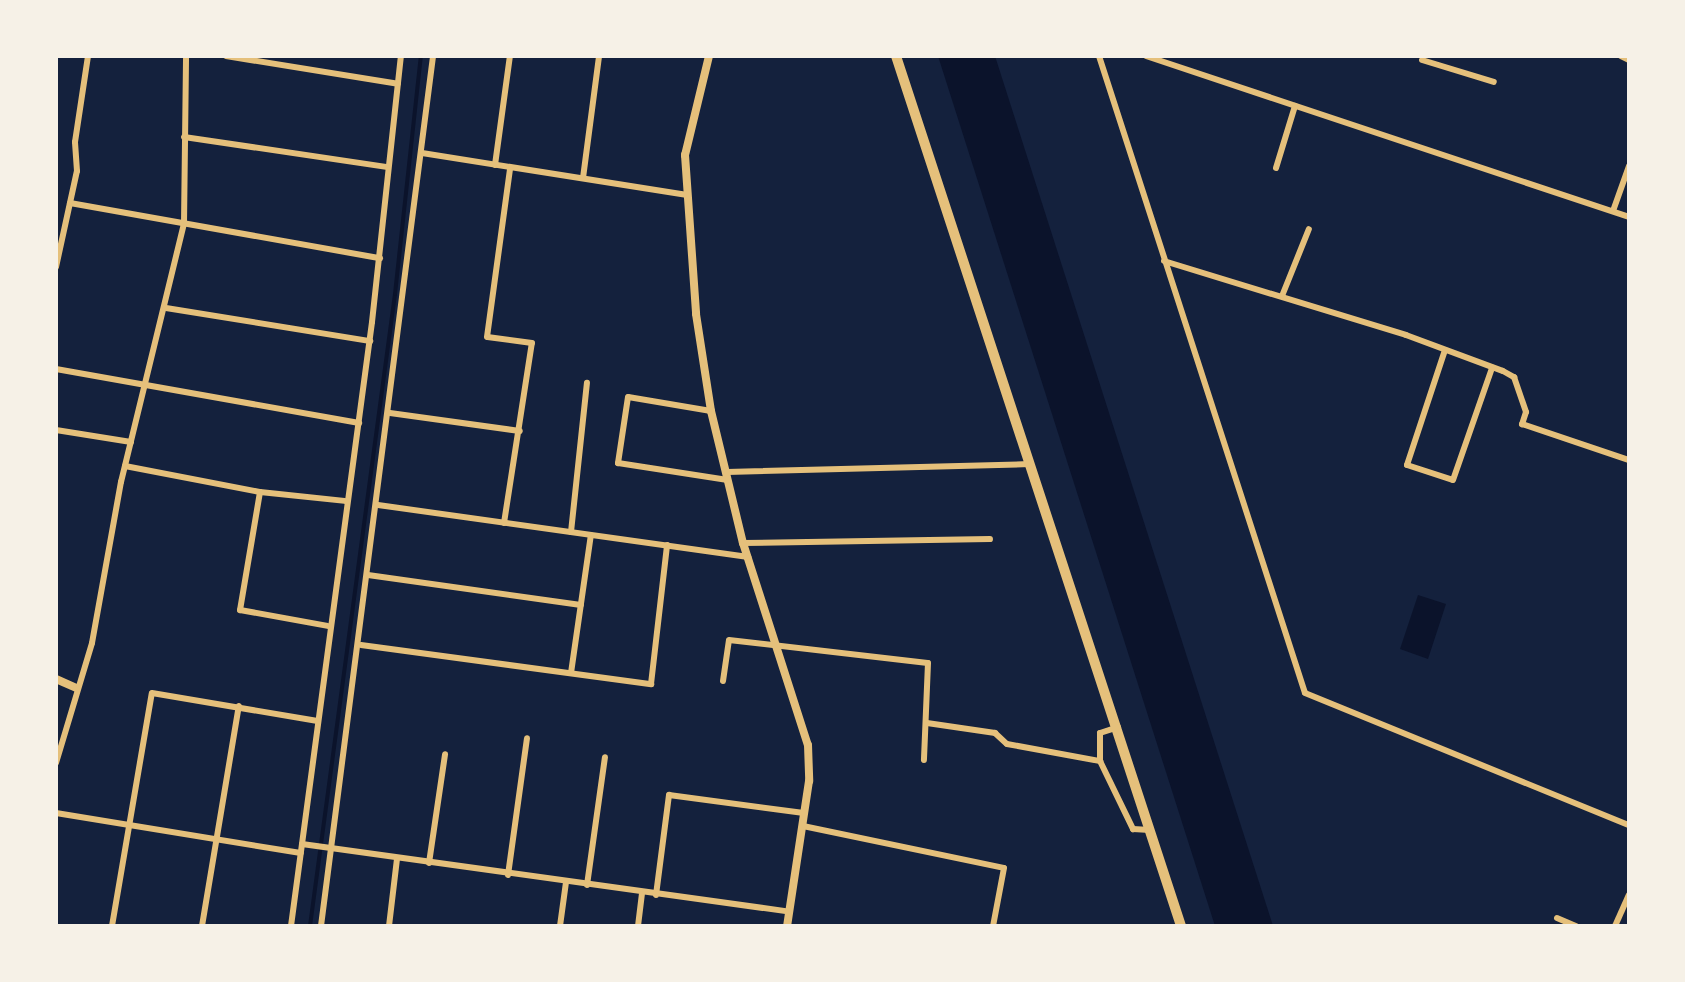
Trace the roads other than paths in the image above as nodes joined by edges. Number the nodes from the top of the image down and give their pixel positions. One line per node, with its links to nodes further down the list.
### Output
1 (88, 56): 27 (street)
2 (186, 56): 18 (street)
3 (226, 56): 16 (street)
4 (401, 56): 16 (street)
5 (433, 56): 19 (street)
6 (510, 56): 20 (street)
7 (599, 56): 25 (street)
8 (709, 56): 26 (street)
9 (896, 56): 50 (highway)
10 (1099, 56): 33 (street)
11 (1146, 56): 17 (street)
12 (1621, 56): 14 (street)
13 (1422, 60): 15 (street)
14 (1629, 60)
15 (1494, 82)
16 (398, 84): 22 (street)
17 (1295, 106): 24 (street); 28 (street)
18 (184, 137): 22 (street); 30 (street)
19 (422, 153): 20 (street); 44 (street)
20 (495, 165): 23 (street)
21 (1629, 166): 28 (street)
22 (388, 167): 32 (street)
23 (510, 168): 25 (street); 47 (street)
24 (1276, 168)
25 (583, 178): 26 (street)
26 (686, 195): 43 (street)
27 (70, 203): 30 (street); 34 (street)
28 (1613, 211): 29 (street)
29 (1629, 217)
30 (184, 224): 32 (street); 36 (street)
31 (1309, 229): 35 (street)
32 (380, 258): 37 (street)
33 (1164, 261): 35 (street); 85 (street)
34 (56, 267)
35 (1282, 296): 38 (street)
36 (166, 308): 37 (street); 42 (street)
37 (370, 341): 45 (street)
38 (1445, 350): 39 (street); 39 (street)
39 (1492, 368): 49 (street)
40 (56, 369): 42 (street)
41 (587, 383): 57 (street)
42 (144, 388): 45 (street); 48 (street)
43 (711, 411): 52 (street); 52 (street)
44 (390, 413): 47 (street); 55 (street)
45 (359, 423): 54 (street)
46 (56, 430): 48 (street)
47 (520, 431): 56 (street)
48 (131, 442): 51 (street)
49 (1629, 460)
50 (1033, 464): 52 (street); 75 (highway)
51 (125, 466): 53 (street); 71 (street)
52 (728, 476): 60 (street)
53 (260, 492): 54 (street); 65 (street)
54 (345, 501): 65 (street)
55 (378, 505): 56 (street); 63 (street)
56 (504, 523): 57 (street)
57 (571, 532): 58 (street)
58 (591, 535): 61 (street); 64 (street)
59 (990, 539): 60 (street)
60 (743, 543): 62 (street)
61 (667, 545): 62 (street); 68 (street)
62 (748, 557): 67 (street)
63 (368, 575): 64 (street); 66 (street)
64 (581, 605): 68 (street)
65 (328, 626): 73 (street)
66 (361, 645): 68 (street); 90 (street)
67 (780, 646): 70 (street); 74 (street); 83 (street)
68 (571, 673)
69 (56, 679): 71 (street)
70 (723, 681)
71 (76, 688): 81 (street)
72 (239, 706): 73 (street); 84 (street); 88 (street)
73 (318, 721): 89 (street)
74 (927, 723): 79 (street); 80 (street)
75 (1118, 727): 80 (street); 87 (highway)
76 (527, 738): 94 (street)
77 (445, 754): 93 (street)
78 (605, 757): 96 (street)
79 (924, 760)
80 (1100, 761): 87 (street)
81 (56, 763)
82 (56, 813): 84 (street)
83 (804, 813): 86 (street); 98 (street)
84 (128, 825): 88 (street); 102 (street)
85 (1629, 825)
86 (803, 826): 100 (street); 110 (street)
87 (1151, 830): 111 (highway)
88 (215, 840): 91 (street); 103 (street)
89 (302, 844): 90 (street); 91 (street)
90 (328, 848): 92 (street); 105 (street)
91 (301, 853): 104 (street)
92 (397, 859): 93 (street); 106 (street)
93 (429, 863): 94 (street)
94 (508, 875): 95 (street)
95 (566, 882): 96 (street); 107 (street)
96 (587, 885): 97 (street)
97 (642, 894): 98 (street); 108 (street)
98 (656, 895): 100 (street)
99 (1629, 895): 113 (street)
100 (789, 912): 109 (street)
101 (1557, 918): 112 (street)
102 (112, 926)
103 (202, 926)
104 (291, 926)
105 (321, 926)
106 (389, 926)
107 (560, 926)
108 (638, 926)
109 (787, 926)
110 (993, 926)
111 (1181, 926)
112 (1576, 926)
113 (1615, 926)

